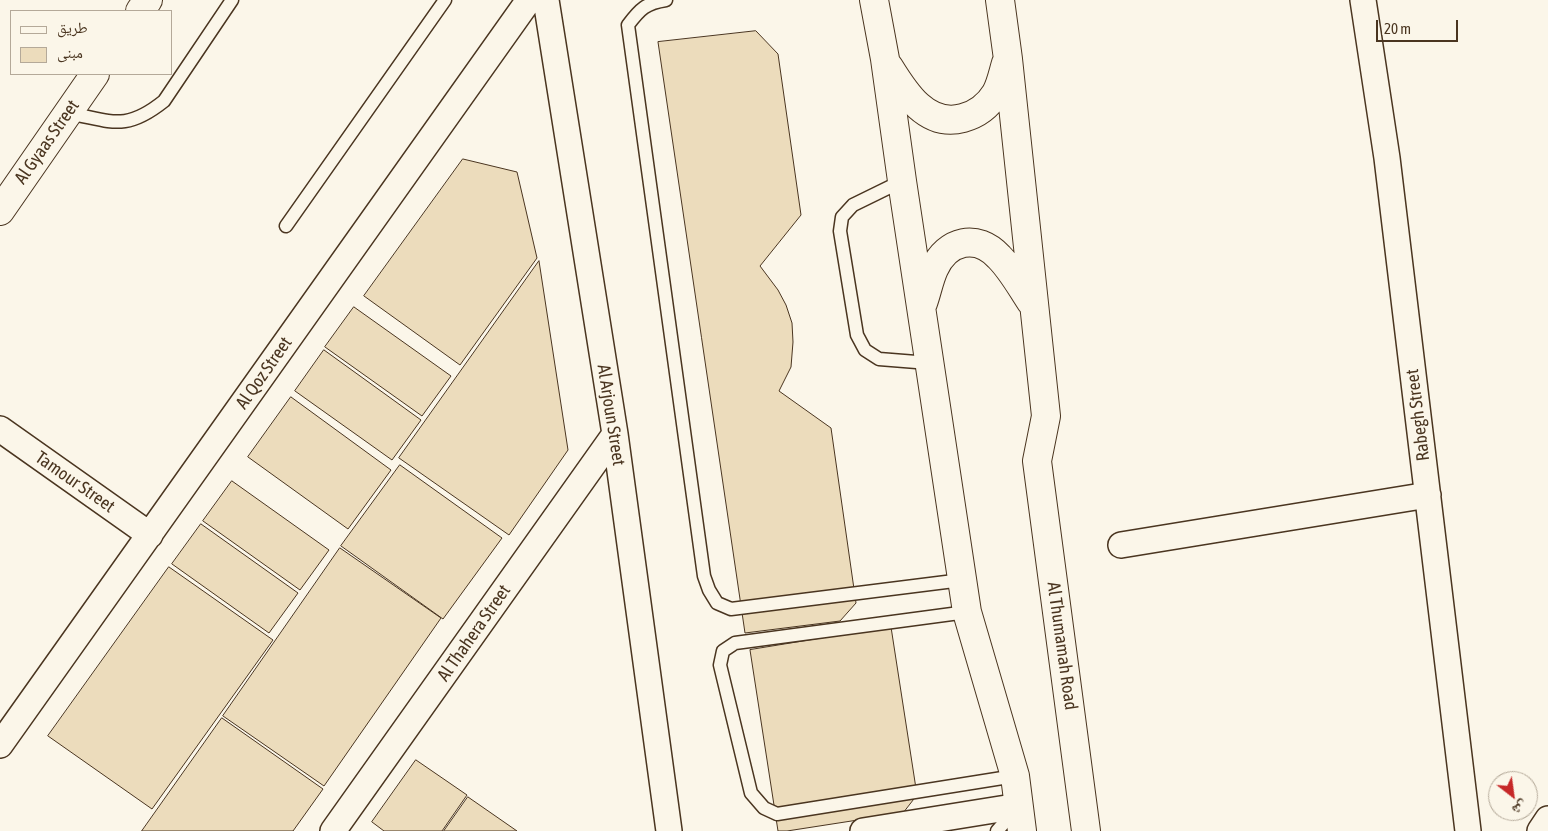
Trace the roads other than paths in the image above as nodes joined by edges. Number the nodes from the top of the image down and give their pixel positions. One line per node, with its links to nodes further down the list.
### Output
1 (232, 0): 12 (lane)
2 (445, 0): 15 (lane)
3 (529, 0): 22 (street, Al Qoz Street)
4 (546, 0): 20 (street, Al Arjoun Street)
5 (666, 0): 24 (lane)
6 (874, 0): 9 (main road)
7 (1000, 0): 10 (main road, Al Thumamah Road)
8 (1364, 0): 21 (street, Rabegh Street)
9 (885, 59): 10 (main road); 13 (main road)
10 (1008, 60): 16 (main road, Al Thumamah Road)
11 (94, 75): 12 (main road, Al Gyaas Street)
12 (67, 113): 14 (main road, Al Gyaas Street)
13 (902, 181): 17 (main road); 18 (lane)
14 (0, 211)
15 (286, 226)
16 (1033, 305): 17 (main road); 34 (main road, Al Thumamah Road)
17 (921, 310): 18 (main road)
18 (929, 363): 24 (main road)
19 (1, 433): 22 (street, Tamour Street)
20 (614, 434): 30 (street, Al Thahera Street); 31 (street, Al Arjoun Street)
21 (1428, 495): 23 (street); 35 (street, Rabegh Street)
22 (150, 535): 26 (street, Al Qoz Street)
23 (1121, 546)
24 (962, 580): 25 (main road)
25 (967, 612): 27 (main road); 27 (lane)
26 (0, 745)
27 (1015, 776): 28 (main road)
28 (1021, 818): 32 (street); 33 (lane)
29 (1548, 819): 36 (street)
30 (333, 831)
31 (669, 831)
32 (863, 831)
33 (997, 831)
34 (1086, 831)
35 (1468, 831)
36 (1540, 831)

